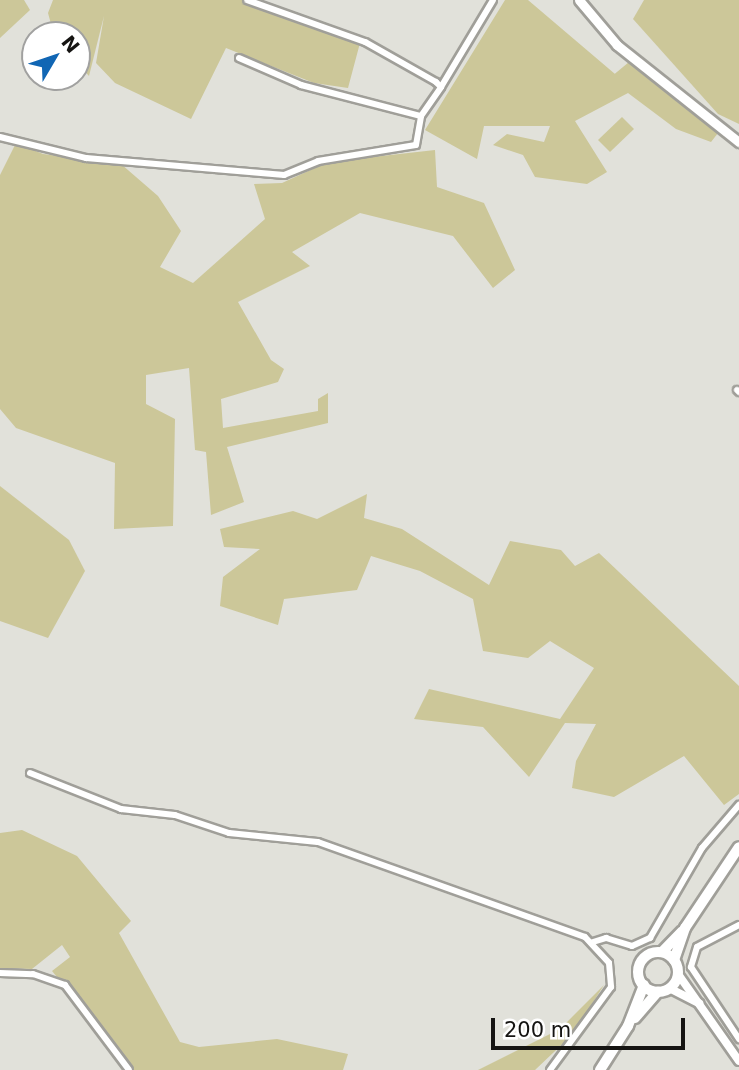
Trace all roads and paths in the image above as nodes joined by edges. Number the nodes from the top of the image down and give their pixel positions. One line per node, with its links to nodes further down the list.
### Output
1 (247, 0): 5 (street)
2 (493, 0): 5 (street)
3 (579, 0): 8 (main road)
4 (239, 58): 6 (street)
5 (440, 87): 6 (street)
6 (421, 116): 7 (street)
7 (0, 137)
8 (739, 142)
9 (30, 773): 14 (street)
10 (739, 805): 14 (street)
11 (739, 847): 13 (main road)
12 (739, 925): 24 (street)
13 (685, 928): 15 (main road); 16 (main road)
14 (593, 942): 26 (street)
15 (662, 952): 16 (main road); 19 (main road)
16 (674, 960): 18 (main road)
17 (0, 973): 27 (street)
18 (678, 974): 20 (main road); 22 (street)
19 (644, 985): 21 (main road); 23 (main road)
20 (669, 988): 21 (main road); 22 (street)
21 (658, 992): 23 (main road)
22 (704, 1006): 25 (street)
23 (628, 1026): 28 (main road)
24 (739, 1039)
25 (739, 1061)
26 (552, 1069)
27 (129, 1070)
28 (600, 1070)

